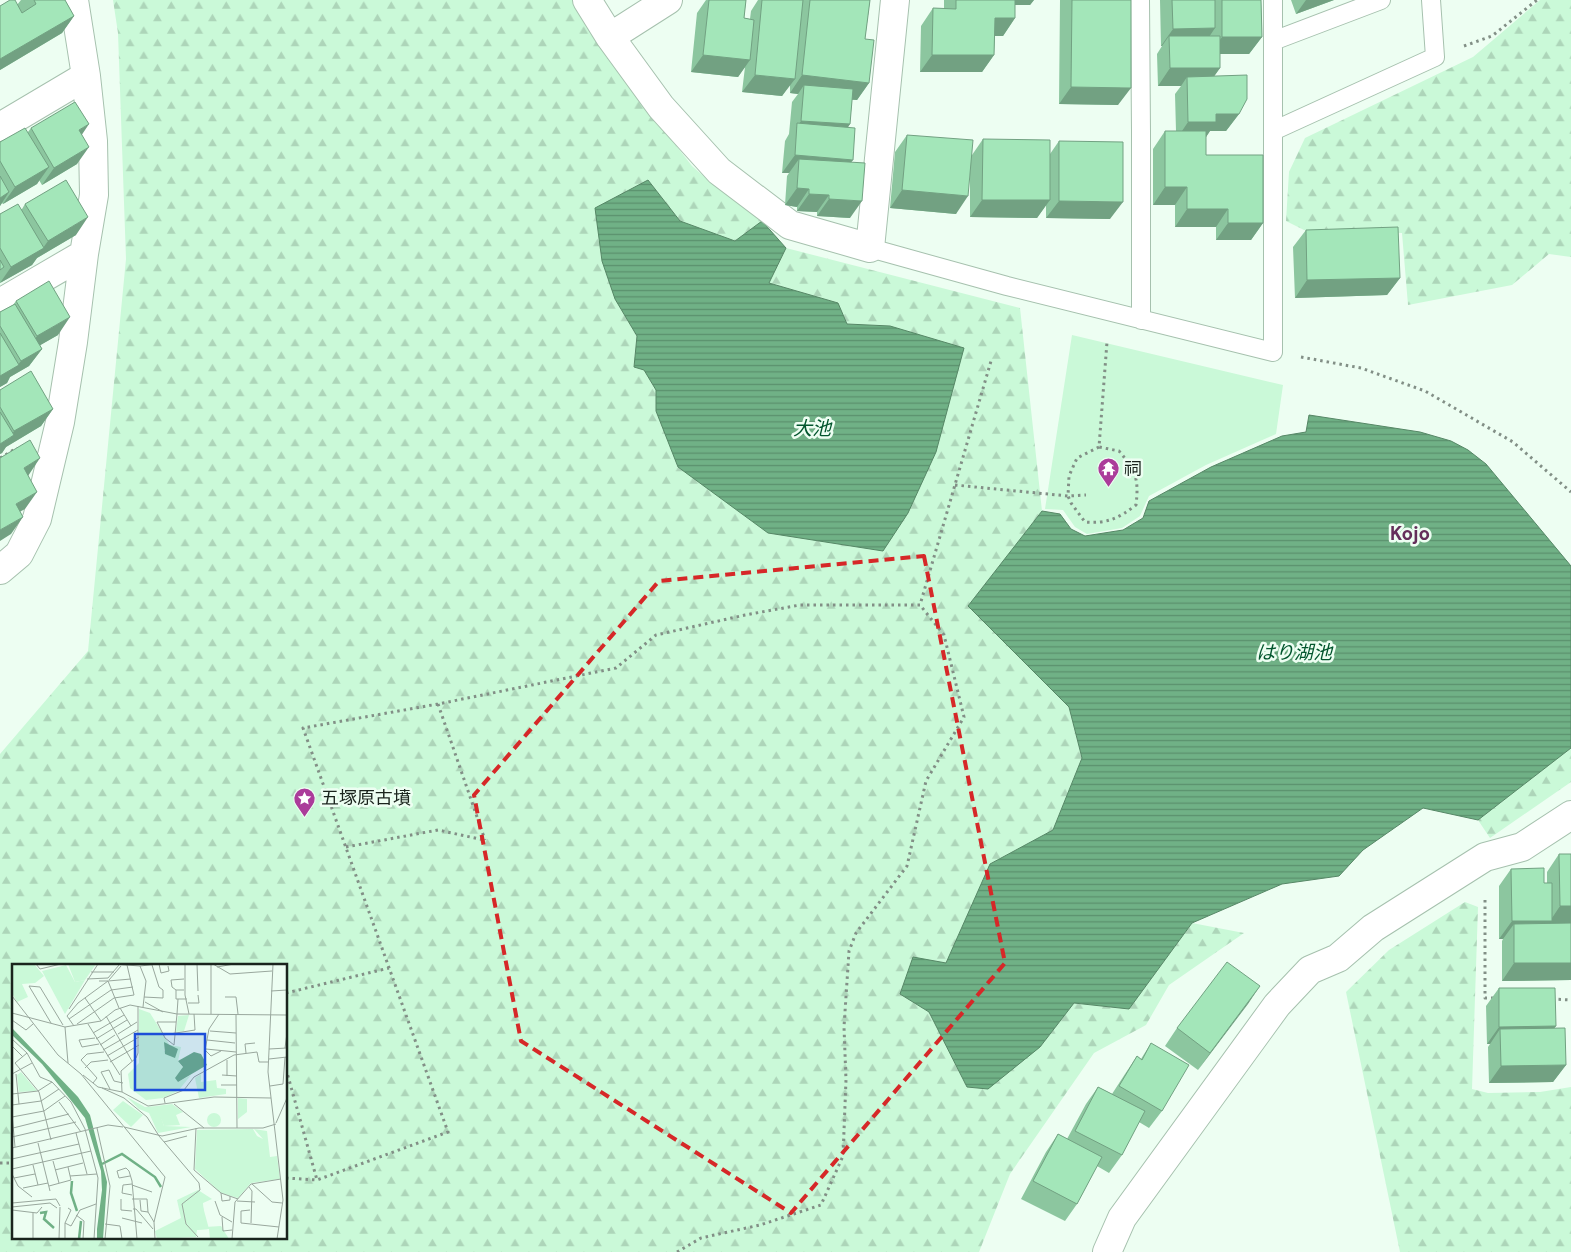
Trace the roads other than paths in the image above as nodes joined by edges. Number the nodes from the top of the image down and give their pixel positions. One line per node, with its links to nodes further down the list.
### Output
1 (74, 0): 11 (street)
2 (587, 0): 9 (street)
3 (668, 0): 9 (street)
4 (895, 0): 14 (street)
5 (1140, 0): 17 (lane)
6 (1273, 0): 10 (lane)
7 (1381, 0): 10 (lane)
8 (1431, 0): 13 (lane)
9 (610, 37): 14 (street)
10 (1273, 41): 13 (lane)
11 (86, 76): 12 (street); 15 (street)
12 (0, 127)
13 (1273, 131): 17 (lane)
14 (870, 248): 17 (lane)
15 (84, 254): 16 (street); 18 (street)
16 (0, 303)
17 (1141, 320)
18 (0, 570)
19 (1571, 816): 20 (street)
20 (1107, 1252)

